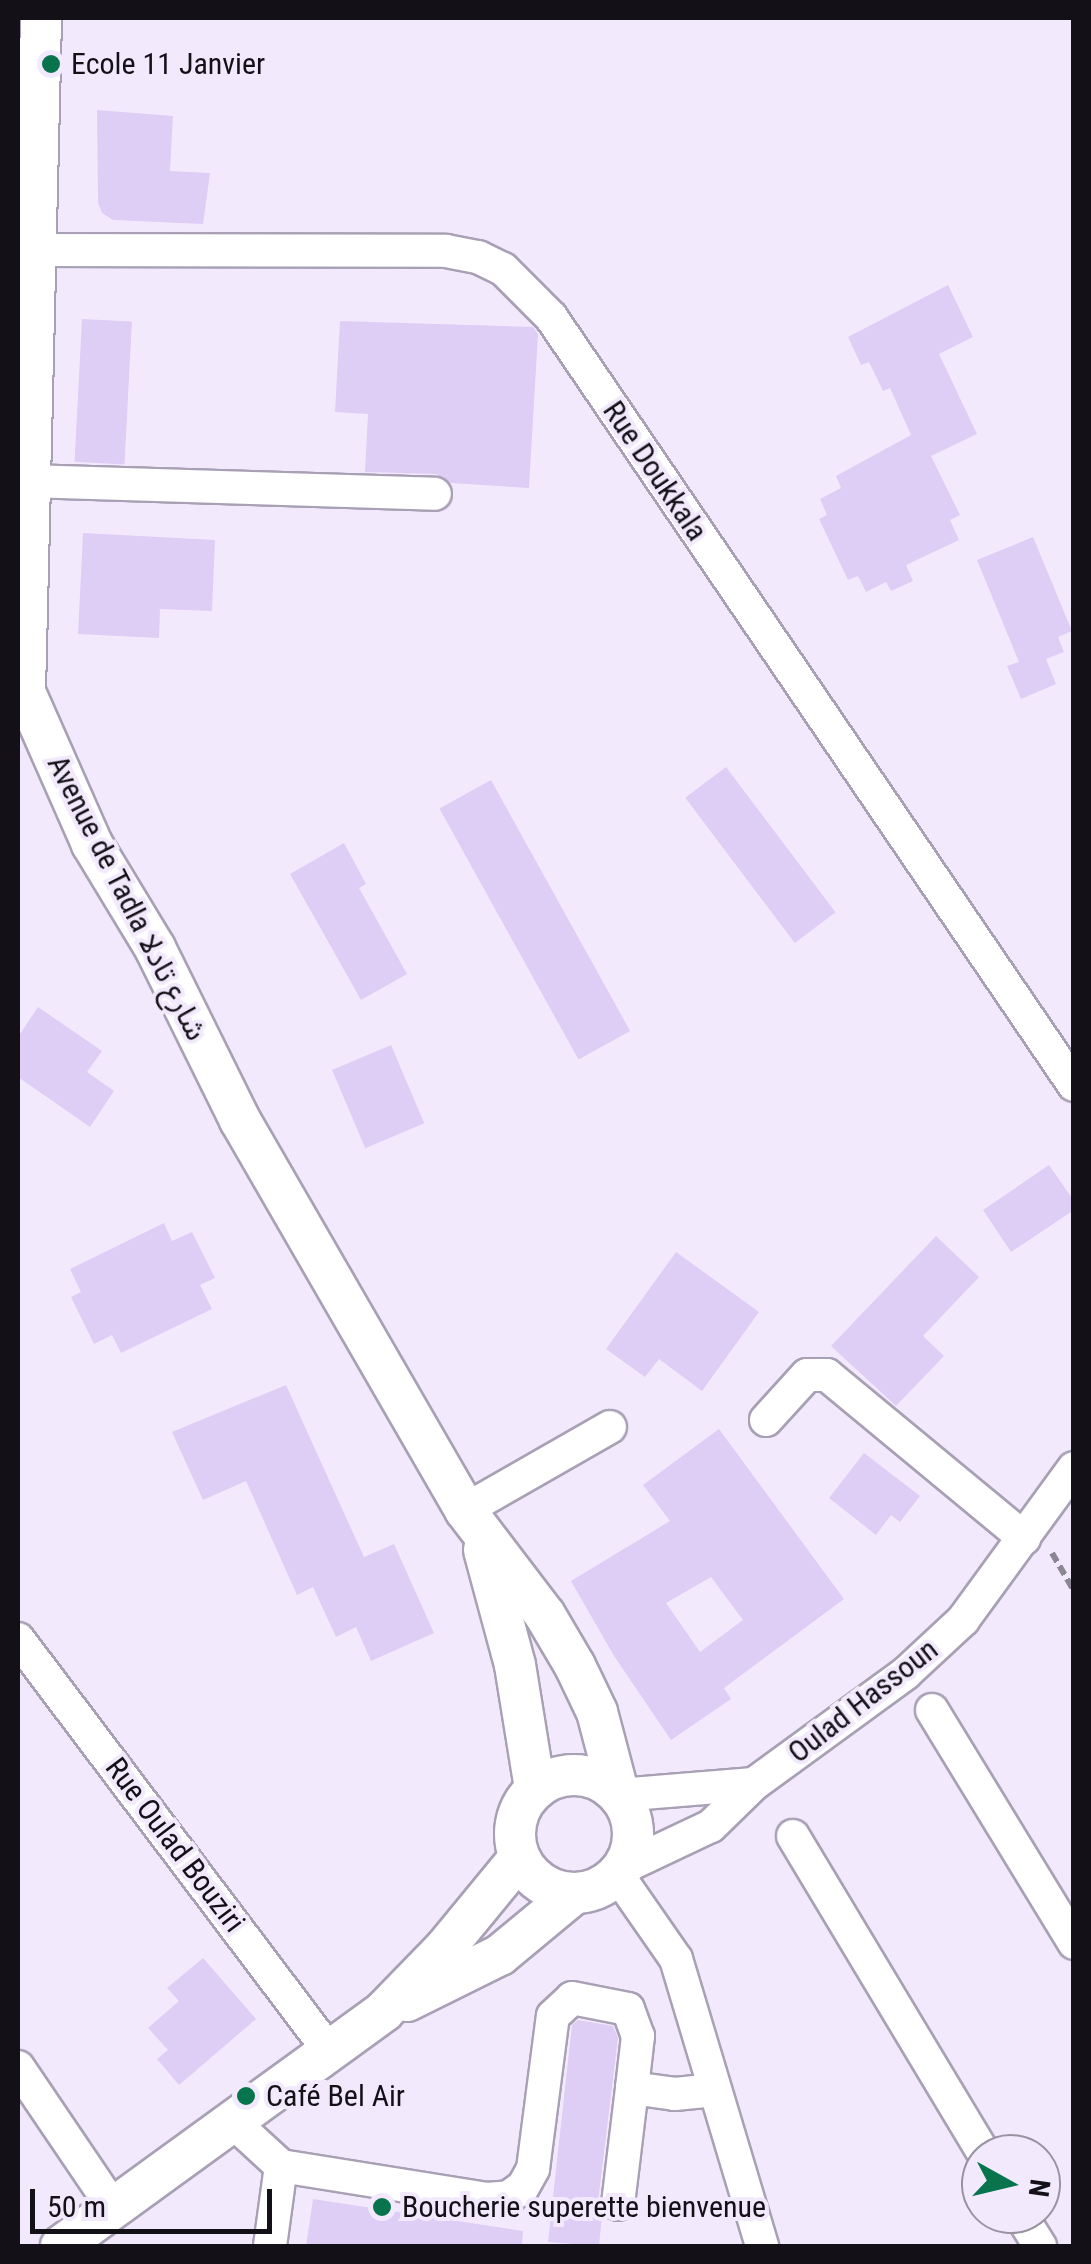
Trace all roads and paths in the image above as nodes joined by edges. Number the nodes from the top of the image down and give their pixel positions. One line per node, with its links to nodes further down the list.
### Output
1 (41, 18): 2 (main road, Avenue de Tadla شارع تادلا)
2 (26, 253): 3 (main road, Avenue de Tadla شارع تادلا); 6 (street, Rue Doukkala)
3 (28, 480): 4 (street); 5 (main road, Avenue de Tadla شارع تادلا)
4 (435, 494)
5 (21, 693): 10 (main road, Avenue de Tadla شارع تادلا)
6 (1074, 1085)
7 (766, 1420): 11 (street)
8 (610, 1428): 10 (street)
9 (1074, 1468): 11 (street, Oulad Hassoun)
10 (472, 1521): 16 (main road, Avenue de Tadla شارع تادلا); 17 (main road, Avenue de Tadla شارع تادلا)
11 (1030, 1532): 12 (path); 15 (street, Oulad Hassoun)
12 (1074, 1591)
13 (18, 1639): 24 (street, Rue Oulad Bouziri)
14 (932, 1710): 22 (street)
15 (754, 1784): 17 (street); 20 (street, Oulad Hassoun)
16 (535, 1789): 17 (main road); 19 (main road)
17 (619, 1795): 20 (main road)
18 (792, 1836): 29 (street)
19 (520, 1858): 21 (main road); 23 (main road)
20 (621, 1872): 21 (main road); 27 (street)
21 (575, 1894): 23 (main road)
22 (1074, 1943)
23 (384, 2011): 24 (main road)
24 (330, 2052): 28 (main road)
25 (18, 2066): 32 (street)
26 (632, 2088): 27 (street); 30 (street); 31 (street)
27 (716, 2090): 35 (street)
28 (231, 2120): 30 (street); 32 (main road)
29 (972, 2134)
30 (281, 2166): 34 (street)
31 (618, 2204)
32 (112, 2206): 33 (main road)
33 (60, 2246)
34 (270, 2246)
35 (762, 2246)

